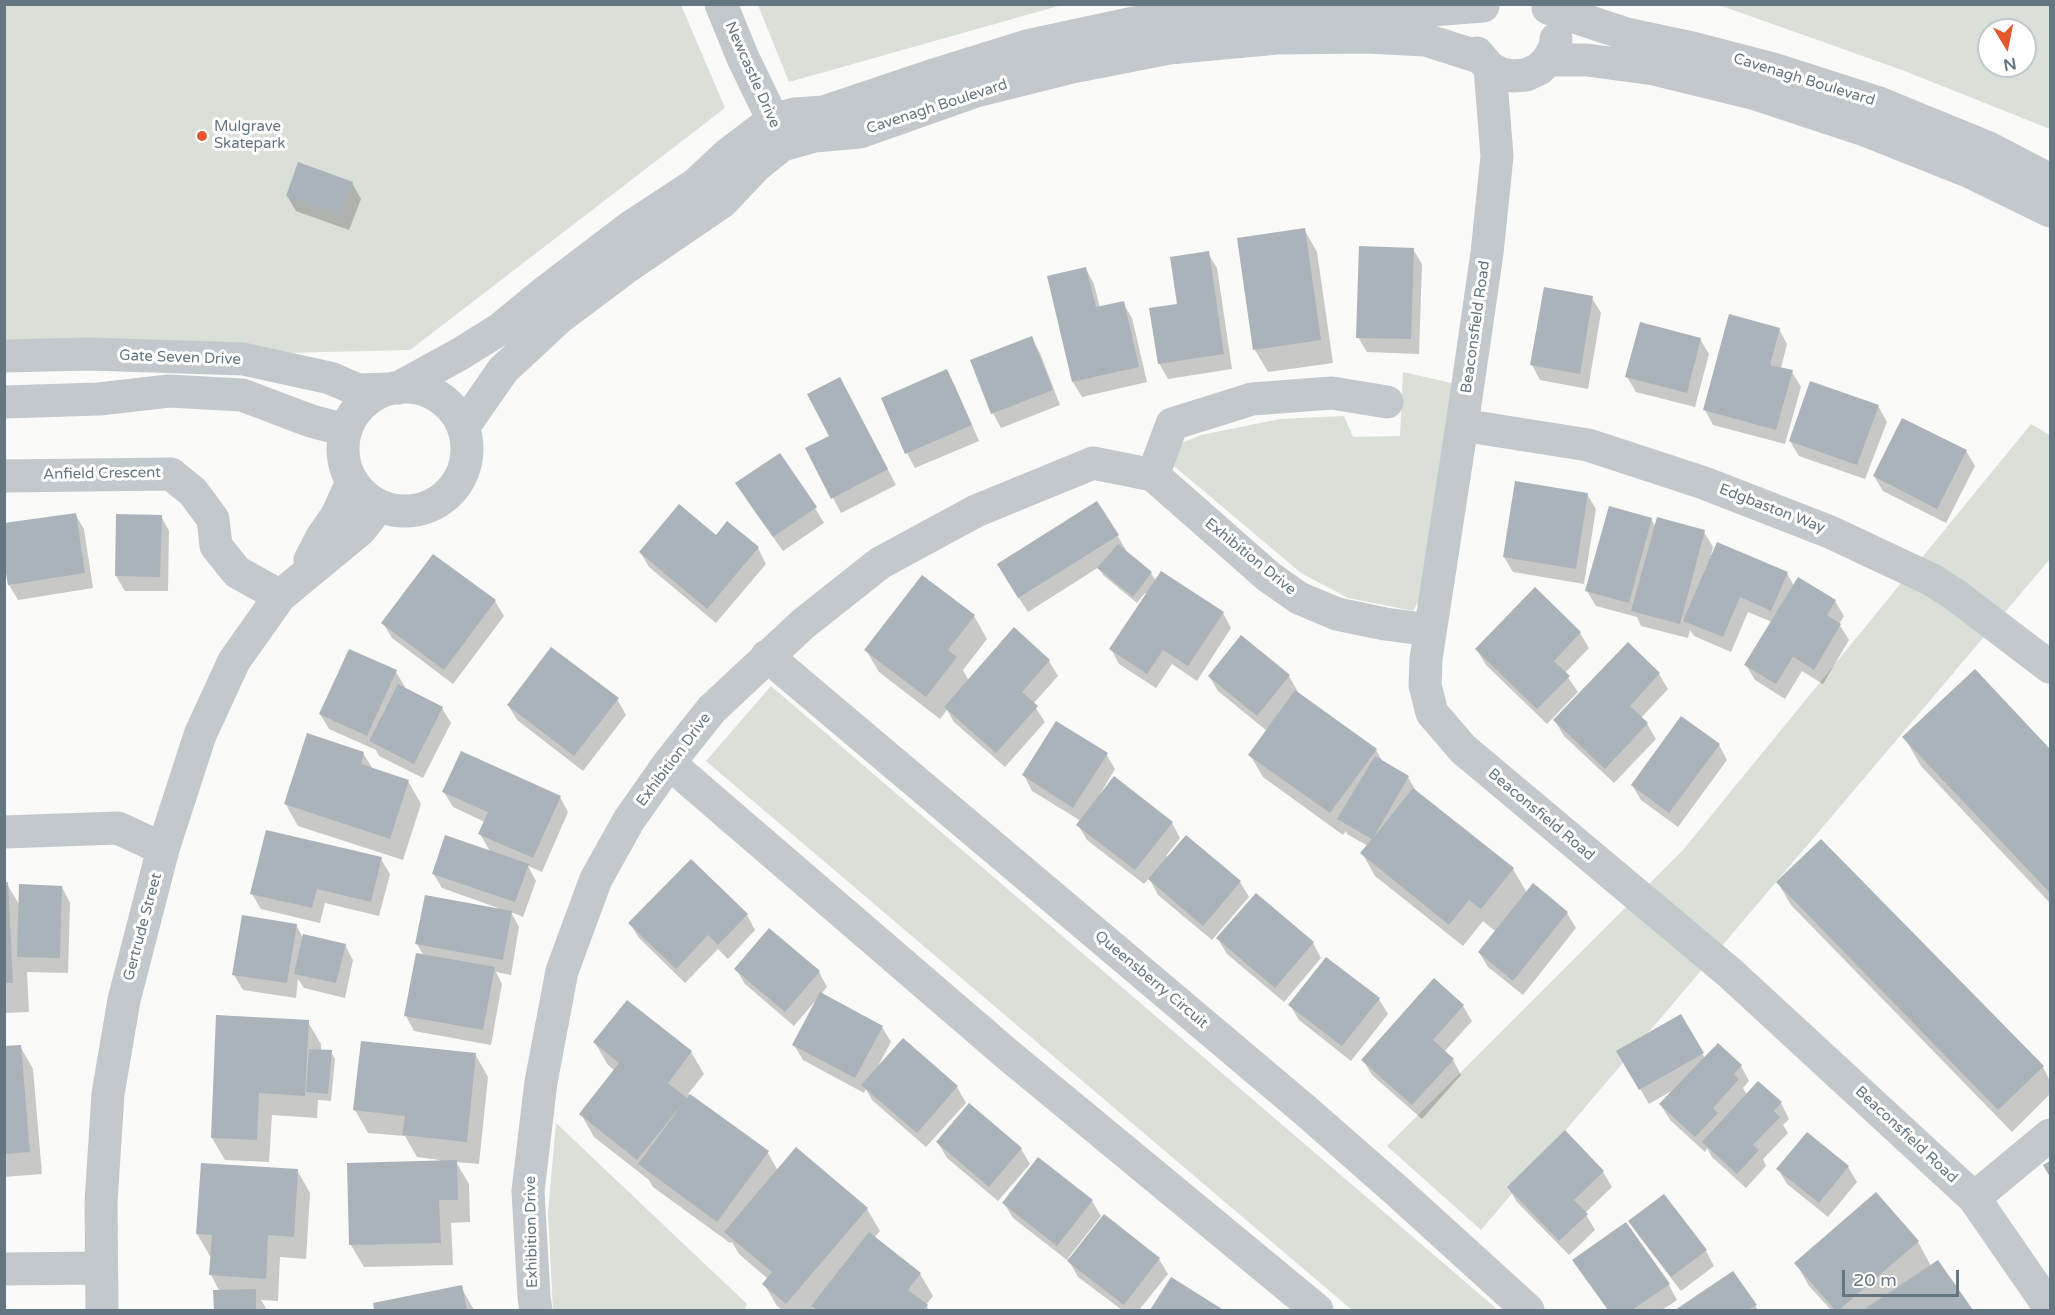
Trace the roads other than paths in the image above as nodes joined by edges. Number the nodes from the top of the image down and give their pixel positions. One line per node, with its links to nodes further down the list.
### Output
1 (721, 4): 6 (street, Newcastle Drive)
2 (1484, 5): 4 (street, Beaconsfield Road); 6 (street, Cavenagh Boulevard)
3 (1546, 6): 5 (street, Beaconsfield Road); 8 (street, Cavenagh Boulevard)
4 (1484, 63): 5 (street, Cavenagh Boulevard); 6 (street, Cavenagh Boulevard); 7 (street, Beaconsfield Road)
5 (1537, 67): 7 (street, Beaconsfield Road); 9 (street, Cavenagh Boulevard)
6 (777, 133): 11 (street); 15 (street, Cavenagh Boulevard)
7 (1497, 156): 14 (street, Beaconsfield Road)
8 (2050, 180)
9 (2050, 211)
10 (4, 356): 11 (street, Gate Seven Drive)
11 (393, 388): 15 (street); 16 (street)
12 (4, 402): 16 (street)
13 (1387, 402): 17 (street)
14 (1462, 425): 22 (street, Beaconsfield Road); 24 (street, Edgbaston Way)
15 (464, 426): 20 (street)
16 (345, 430): 19 (street)
17 (1153, 475): 22 (street, Exhibition Drive); 23 (street, Exhibition Drive)
18 (4, 476): 21 (street, Anfield Crescent)
19 (352, 482): 20 (street); 21 (street, Gertrude Street)
20 (379, 506): 21 (street, Gertrude Street)
21 (290, 588): 27 (street, Gertrude Street)
22 (1430, 630): 29 (street, Beaconsfield Road)
23 (767, 656): 25 (street, Exhibition Drive); 36 (street, Queensberry Circuit)
24 (2050, 666)
25 (669, 763): 34 (street, Exhibition Drive); 35 (street)
26 (4, 832): 27 (street)
27 (163, 849): 30 (street, Gertrude Street)
28 (2050, 1135): 29 (street)
29 (1974, 1198): 32 (street, Beaconsfield Road)
30 (100, 1268): 31 (street); 33 (street, Gertrude Street)
31 (4, 1269)
32 (2050, 1308)
33 (102, 1311)
34 (536, 1311)
35 (1317, 1311)
36 (1528, 1311)

